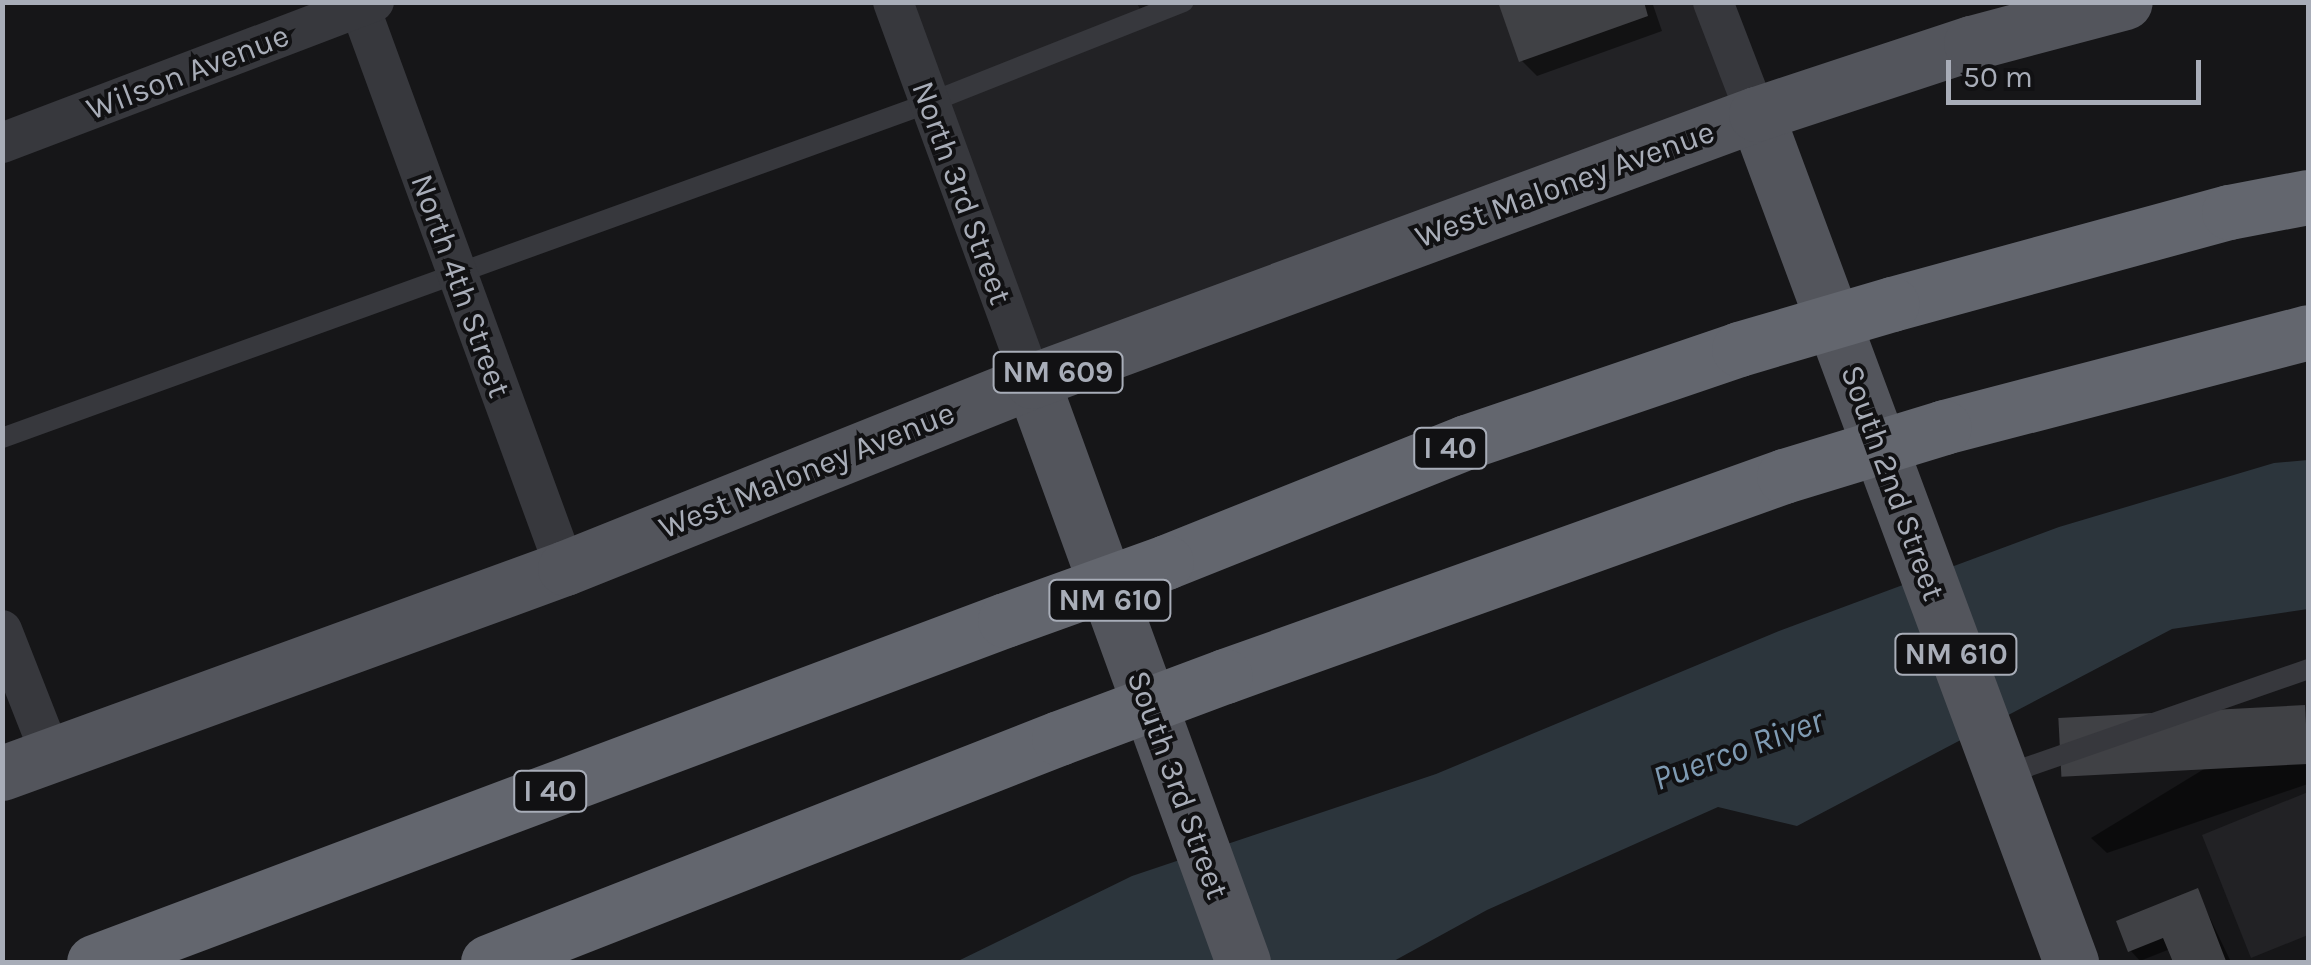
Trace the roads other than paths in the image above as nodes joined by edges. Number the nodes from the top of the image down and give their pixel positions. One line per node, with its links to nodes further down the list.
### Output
1 (893, 2): 6 (street, North 3rd Street)
2 (1182, 2): 6 (lane)
3 (1713, 2): 7 (street)
4 (2124, 2): 7 (main road, West Maloney Avenue / NM 609)
5 (364, 4): 8 (street, Wilson Avenue); 10 (street, North 4th Street)
6 (926, 104): 10 (lane); 12 (street, North 3rd Street)
7 (1756, 114): 12 (main road, West Maloney Avenue / NM 609); 18 (main road, South 2nd Street / NM 610)
8 (2, 143)
9 (2308, 197): 19 (highway, I 40, bridge)
10 (453, 270): 13 (lane); 14 (street, North 4th Street)
11 (2308, 332): 20 (highway, bridge)
12 (1032, 382): 14 (main road, West Maloney Avenue / NM 609); 21 (main road, South 3rd Street / NM 610)
13 (2, 438)
14 (564, 568): 17 (main road, West Maloney Avenue / NM 609)
15 (2, 630): 17 (street)
16 (2308, 669): 18 (lane)
17 (27, 764)
18 (2000, 769): 22 (main road, South 2nd Street / NM 610)
19 (94, 962)
20 (488, 962)
21 (1243, 962)
22 (2071, 962)

